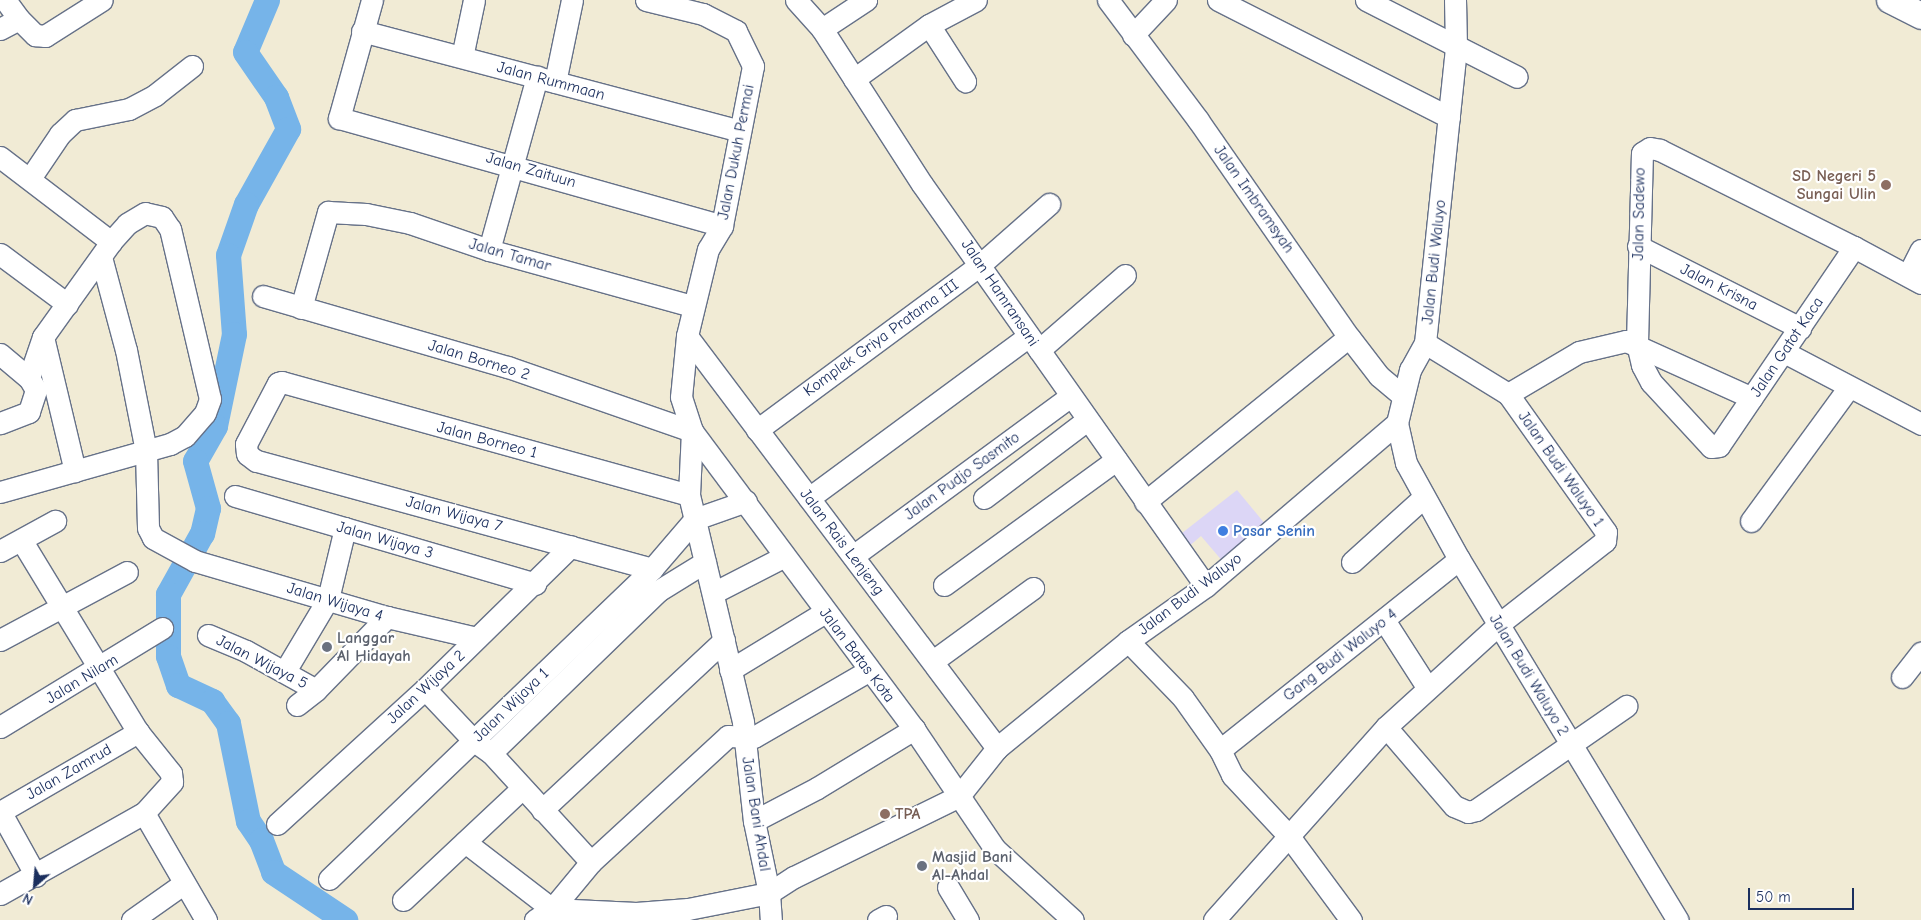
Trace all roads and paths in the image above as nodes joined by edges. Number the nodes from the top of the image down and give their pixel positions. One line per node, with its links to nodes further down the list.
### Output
1 (5, 0): 17 (street)
2 (102, 0): 17 (street)
3 (372, 0): 21 (street)
4 (474, 0): 24 (street)
5 (572, 0): 28 (street)
6 (646, 0): 31 (street, Jalan Dukuh Permai)
7 (796, 0): 20 (street, Jalan Hamransani)
8 (866, 0): 20 (street)
9 (976, 0): 18 (street)
10 (1108, 0): 22 (street, Jalan Imbramsyah)
11 (1166, 0): 22 (street)
12 (1218, 0): 30 (street)
13 (1366, 0): 23 (street)
14 (1455, 0): 23 (street, Jalan Budi Waluyo)
15 (1890, 0): 16 (main road)
16 (1921, 16)
17 (19, 19): 19 (street)
18 (929, 25): 27 (street); 29 (street)
19 (0, 29)
20 (822, 29): 27 (street, Jalan Hamransani)
21 (362, 31): 24 (street, Jalan Rummaan); 33 (street, Jalan Zaituun)
22 (1133, 35): 53 (street, Jalan Imbramsyah)
23 (1456, 47): 26 (street); 30 (street, Jalan Budi Waluyo)
24 (462, 58): 28 (street, Jalan Rummaan)
25 (192, 66): 34 (street)
26 (1517, 77)
27 (854, 79): 43 (street, Jalan Hamransani)
28 (546, 80): 31 (street, Jalan Rummaan); 33 (street)
29 (965, 81)
30 (1449, 117): 55 (street, Jalan Budi Waluyo)
31 (740, 131): 36 (street, Jalan Dukuh Permai)
32 (0, 157): 34 (street)
33 (511, 164): 36 (street, Jalan Zaituun); 40 (street)
34 (31, 177): 39 (street)
35 (1049, 204): 43 (street, Komplek Griya Pratama III)
36 (722, 226): 48 (street, Jalan Dukuh Permai)
37 (1638, 246): 38 (street, Jalan Sadewo); 50 (street, Jalan Krisna); 56 (street, Jalan Sadewo)
38 (1854, 247): 45 (street); 50 (street, Jalan Gatot Kaca)
39 (106, 250): 47 (street); 74 (street, Jalan Wijaya 4); 74 (street)
40 (489, 250): 48 (street, Jalan Tamar); 49 (street, Jalan Tamar)
41 (1921, 250): 45 (street)
42 (0, 254): 47 (street)
43 (981, 264): 54 (street, Jalan Hamransani); 71 (street, Komplek Griya Pratama III)
44 (1125, 275): 54 (street)
45 (1914, 279)
46 (263, 296): 49 (street, Jalan Borneo 2)
47 (67, 304): 52 (street)
48 (692, 306): 51 (street, Jalan Dukuh Permai)
49 (301, 308): 72 (street, Jalan Borneo 2)
50 (1800, 328): 57 (street, Jalan Gatot Kaca)
51 (687, 336): 59 (street, Jalan Dukuh Permai); 71 (street, Jalan Rais Lenjeng)
52 (43, 337): 60 (street); 76 (street)
53 (1349, 337): 63 (street, Jalan Imbramsyah); 84 (street)
54 (1034, 343): 65 (street, Jalan Hamransani); 81 (street)
55 (1425, 343): 63 (street, Jalan Budi Waluyo); 64 (street, Jalan Budi Waluyo 1)
56 (1637, 343): 64 (street, Jalan Budi Waluyo 1); 66 (street); 73 (street, Jalan Sadewo)
57 (1784, 352): 62 (street); 66 (street, Jalan Gatot Kaca)
58 (0, 354): 60 (street)
59 (683, 367): 72 (street, Jalan Batas Kota)
60 (29, 378): 68 (street)
61 (288, 385): 78 (street, Jalan Borneo 1); 90 (street, Jalan Wijaya 7)
62 (1849, 387): 70 (street); 86 (street)
63 (1402, 394): 69 (street, Jalan Budi Waluyo)
64 (1508, 394): 109 (street, Jalan Budi Waluyo 1)
65 (1071, 396): 67 (street, Jalan Hamransani); 92 (street, Jalan Pudjo Sasmito)
66 (1752, 398): 73 (street, Jalan Gatot Kaca)
67 (1087, 420): 75 (street, Jalan Hamransani); 82 (street)
68 (0, 423)
69 (1397, 423): 80 (street, Jalan Budi Waluyo 2); 101 (street, Jalan Budi Waluyo)
70 (1921, 424)
71 (757, 430): 81 (street, Jalan Rais Lenjeng)
72 (692, 431): 78 (street, Jalan Bani Ahdal); 83 (street, Jalan Batas Kota)
73 (1719, 446)
74 (146, 450): 76 (street); 104 (street, Jalan Wijaya 4)
75 (1116, 460): 84 (street, Jalan Hamransani); 100 (street)
76 (75, 471): 77 (street)
77 (0, 492)
78 (688, 495): 87 (street, Jalan Bani Ahdal)
79 (235, 496): 88 (street, Jalan Wijaya 3)
80 (1424, 497): 94 (street, Jalan Budi Waluyo 2); 96 (street)
81 (809, 498): 92 (street, Jalan Rais Lenjeng)
82 (984, 498)
83 (746, 502): 87 (street); 93 (street, Jalan Batas Kota)
84 (1145, 502): 101 (street, Jalan Hamransani)
85 (55, 521): 89 (street)
86 (1752, 521)
87 (692, 523): 95 (street, Jalan Bani Ahdal); 97 (street, Jalan Wijaya 1)
88 (345, 528): 99 (street, Jalan Wijaya 3); 104 (street)
89 (22, 541): 91 (street); 105 (street)
90 (571, 546): 97 (street, Jalan Wijaya 7); 99 (street, Jalan Wijaya 2)
91 (0, 552)
92 (853, 556): 117 (street, Jalan Rais Lenjeng)
93 (783, 557): 103 (street); 106 (street, Jalan Batas Kota)
94 (1459, 559): 108 (street, Gang Budi Waluyo 4); 109 (street, Jalan Budi Waluyo 2)
95 (705, 562): 103 (street, Jalan Bani Ahdal); 137 (street)
96 (1352, 562)
97 (652, 569): 133 (street, Jalan Wijaya 1)
98 (127, 572): 105 (street)
99 (535, 584): 112 (street, Jalan Wijaya 2)
100 (944, 585)
101 (1206, 586): 115 (street, Jalan Budi Waluyo)
102 (1033, 588): 117 (street)
103 (714, 592): 114 (street, Jalan Bani Ahdal)
104 (328, 599): 107 (street, Jalan Wijaya 4); 120 (street)
105 (62, 605): 113 (street); 118 (street)
106 (825, 612): 119 (street); 121 (street, Jalan Batas Kota)
107 (387, 617): 112 (street, Jalan Wijaya 4); 125 (street)
108 (1384, 620): 123 (street); 136 (street, Gang Budi Waluyo 4)
109 (1498, 624): 123 (street); 134 (street, Jalan Budi Waluyo 2)
110 (162, 628): 118 (street, Jalan Nilam)
111 (208, 635): 120 (street, Jalan Wijaya 5)
112 (477, 638): 124 (street, Jalan Wijaya 2)
113 (0, 640)
114 (724, 640): 119 (street, Jalan Bani Ahdal); 140 (street)
115 (1128, 641): 135 (street, Jalan Budi Waluyo); 136 (street)
116 (1921, 652): 122 (street)
117 (933, 661): 135 (street, Jalan Rais Lenjeng)
118 (100, 668): 129 (street, Jalan Nilam); 131 (street)
119 (730, 670): 132 (street, Jalan Bani Ahdal)
120 (285, 671): 125 (street, Jalan Wijaya 5)
121 (868, 671): 130 (street, Jalan Batas Kota); 132 (street)
122 (1902, 677)
123 (1427, 687): 128 (street)
124 (425, 689): 133 (street); 144 (street, Jalan Wijaya 2)
125 (316, 690): 126 (street)
126 (297, 704)
127 (1626, 706): 134 (street)
128 (1386, 727): 134 (street); 145 (street)
129 (0, 728)
130 (914, 729): 139 (street, Jalan Batas Kota); 143 (street)
131 (138, 732): 141 (street, Jalan Zamrud); 142 (street)
132 (744, 736): 143 (street, Jalan Bani Ahdal); 147 (street)
133 (474, 741): 137 (street); 149 (street, Jalan Wijaya 1)
134 (1572, 745): 165 (street, Jalan Budi Waluyo 2)
135 (997, 748): 139 (street, Jalan Budi Waluyo)
136 (1220, 750): 145 (street)
137 (491, 753): 138 (street)
138 (521, 789): 140 (street); 146 (street)
139 (959, 796): 152 (street, Jalan Bani Ahdal); 162 (street, Jalan Batas Kota)
140 (542, 810): 147 (street)
141 (0, 812): 148 (street)
142 (144, 813): 148 (street); 150 (street)
143 (754, 821): 152 (street, Jalan Bani Ahdal)
144 (277, 824)
145 (1288, 835): 163 (street); 164 (street)
146 (465, 842): 154 (street); 156 (street)
147 (591, 862): 156 (street)
148 (36, 876): 153 (street)
149 (329, 880)
150 (183, 884): 158 (street); 159 (street)
151 (948, 887): 161 (street)
152 (769, 893): 155 (street, Jalan Bani Ahdal); 160 (street)
153 (0, 894)
154 (403, 900)
155 (711, 913): 157 (street, Jalan Bani Ahdal)
156 (544, 915): 157 (street, Jalan Bani Ahdal)
157 (636, 916)
158 (132, 920)
159 (206, 920)
160 (771, 920)
161 (968, 920)
162 (1073, 920)
163 (1214, 920)
164 (1351, 920)
165 (1678, 920)

